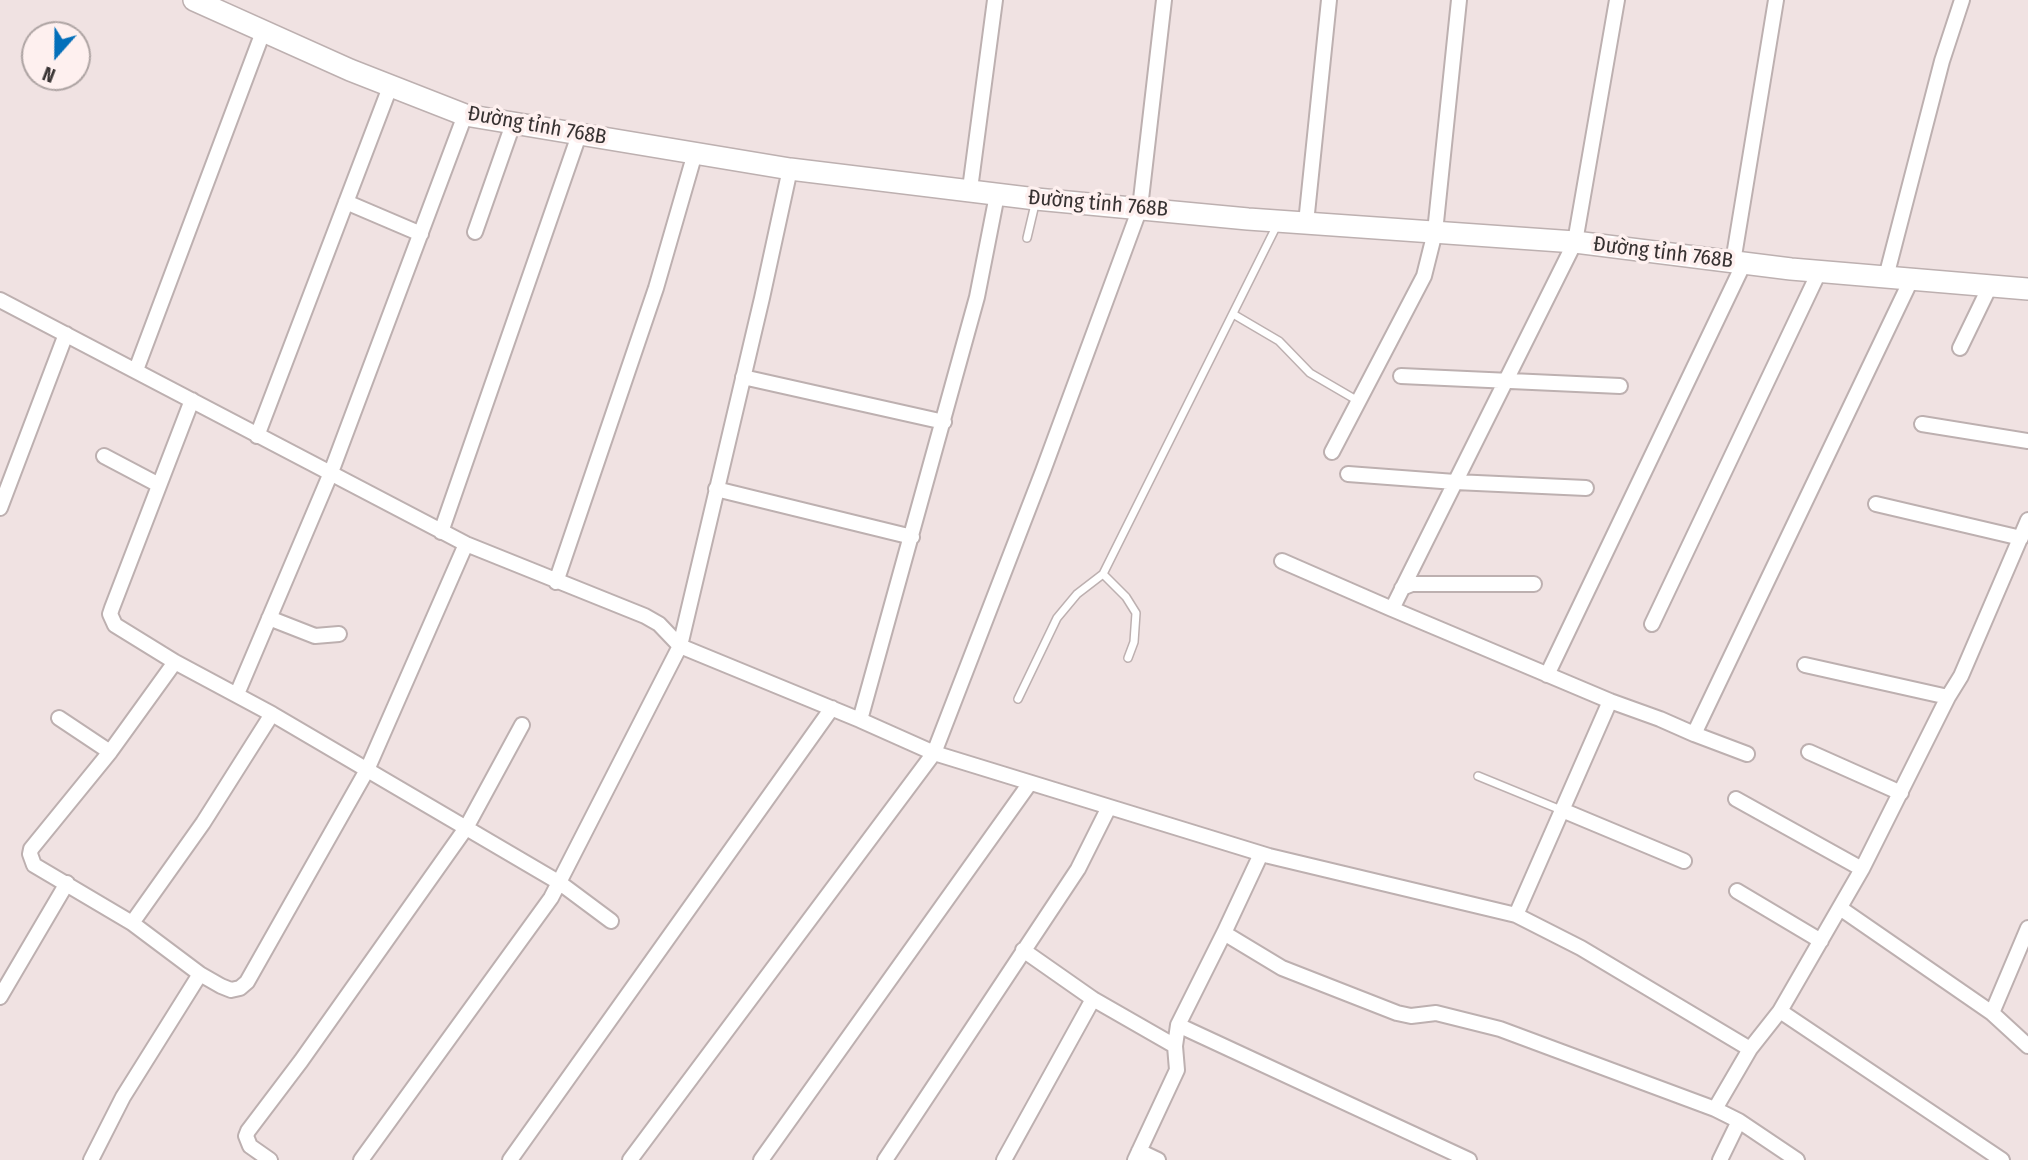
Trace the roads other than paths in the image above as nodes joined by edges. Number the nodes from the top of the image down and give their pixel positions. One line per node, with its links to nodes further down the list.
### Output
1 (194, 0): 9 (street, Đường tỉnh 768B)
2 (995, 0): 16 (street)
3 (1164, 0): 20 (street)
4 (1329, 0): 22 (street)
5 (1459, 0): 24 (street)
6 (1617, 0): 27 (street)
7 (1776, 0): 28 (street)
8 (1962, 0): 30 (street)
9 (263, 32): 10 (street, Đường tỉnh 768B); 38 (street)
10 (390, 87): 11 (street, Đường tỉnh 768B); 19 (street)
11 (465, 115): 12 (street, Đường tỉnh 768B); 25 (street)
12 (513, 124): 13 (street, Đường tỉnh 768B); 23 (street)
13 (579, 135): 14 (street, Đường tỉnh 768B); 60 (street)
14 (695, 153): 15 (street, Đường tỉnh 768B); 66 (street)
15 (790, 169): 16 (street, Đường tỉnh 768B); 40 (street)
16 (970, 189): 17 (street, Đường tỉnh 768B)
17 (997, 195): 18 (street, Đường tỉnh 768B); 45 (street)
18 (1036, 199): 20 (street, Đường tỉnh 768B); 26 (lane)
19 (346, 202): 25 (street); 47 (street)
20 (1140, 208): 21 (street, Đường tỉnh 768B); 90 (street)
21 (1279, 221): 22 (street, Đường tỉnh 768B); 35 (lane)
22 (1306, 223): 24 (street, Đường tỉnh 768B)
23 (475, 232)
24 (1435, 232): 27 (street, Đường tỉnh 768B); 44 (street)
25 (421, 233): 52 (street)
26 (1027, 238)
27 (1575, 242): 28 (street, Đường tỉnh 768B); 41 (street)
28 (1739, 263): 29 (street, Đường tỉnh 768B); 77 (street)
29 (1819, 272): 30 (street, Đường tỉnh 768B); 71 (street)
30 (1886, 277): 31 (street, Đường tỉnh 768B)
31 (1911, 279): 32 (street, Đường tỉnh 768B); 87 (street)
32 (1990, 286): 33 (street, Đường tỉnh 768B); 37 (street)
33 (2028, 289)
34 (0, 300): 36 (street)
35 (1233, 314): 44 (lane); 65 (lane)
36 (66, 334): 38 (street); 58 (street)
37 (1960, 348)
38 (136, 370): 43 (street)
39 (1401, 376): 41 (street)
40 (743, 377): 45 (street); 56 (street)
41 (1506, 380): 42 (street); 53 (street)
42 (1620, 386)
43 (192, 400): 47 (street); 54 (street)
44 (1358, 401): 49 (street)
45 (944, 422): 61 (street)
46 (1922, 424): 48 (street)
47 (257, 436): 52 (street)
48 (2028, 441)
49 (1332, 452)
50 (103, 456): 54 (street)
51 (1348, 474): 53 (street)
52 (331, 475): 60 (street); 70 (street)
53 (1455, 482): 55 (street); 68 (street)
54 (159, 485): 75 (street)
55 (1586, 488)
56 (716, 489): 61 (street); 73 (street)
57 (1876, 504): 62 (street)
58 (0, 508)
59 (2028, 520): 62 (street)
60 (442, 532): 63 (street)
61 (912, 537): 85 (street)
62 (2021, 538): 79 (street)
63 (466, 544): 66 (street); 92 (street)
64 (1282, 561): 69 (street)
65 (1103, 574): 74 (lane); 80 (lane)
66 (556, 582): 73 (street)
67 (1534, 584): 68 (street)
68 (1402, 587): 69 (street)
69 (1392, 609): 77 (street)
70 (269, 618): 72 (street); 78 (street)
71 (1652, 624)
72 (339, 634)
73 (680, 646): 82 (street); 104 (street)
74 (1128, 658)
75 (175, 662): 78 (street); 88 (street)
76 (1805, 666): 79 (street)
77 (1547, 676): 81 (street)
78 (237, 694): 83 (street)
79 (1948, 697): 95 (street)
80 (1018, 699)
81 (1610, 701): 87 (street); 98 (street)
82 (832, 709): 85 (street); 129 (street)
83 (272, 714): 92 (street); 109 (street)
84 (59, 718): 88 (street)
85 (860, 720): 90 (street)
86 (523, 725): 99 (street)
87 (1694, 734): 91 (street)
88 (110, 752): 103 (street)
89 (1809, 752): 95 (street)
90 (934, 753): 94 (street); 130 (street)
91 (1747, 754)
92 (367, 770): 99 (street); 114 (street)
93 (1478, 776): 98 (lane)
94 (1030, 783): 97 (street); 131 (street)
95 (1901, 793): 102 (street)
96 (1736, 799): 102 (street)
97 (1109, 807): 100 (street); 113 (street)
98 (1562, 810): 101 (street); 107 (street)
99 (466, 828): 104 (street); 127 (street)
100 (1261, 854): 107 (street); 111 (street)
101 (1684, 861)
102 (1861, 869): 106 (street)
103 (67, 883): 109 (street); 115 (street)
104 (560, 883): 108 (street); 128 (street)
105 (1737, 891): 112 (street)
106 (1840, 908): 112 (street); 118 (street)
107 (1517, 915): 122 (street)
108 (611, 921)
109 (132, 923): 114 (street)
110 (2028, 928): 118 (street)
111 (1224, 933): 119 (street); 123 (street)
112 (1821, 941): 117 (street)
113 (1023, 950): 116 (street); 132 (street)
114 (200, 974): 126 (street)
115 (0, 997)
116 (1093, 999): 120 (street); 133 (street)
117 (1780, 1011): 122 (street); 138 (street)
118 (1992, 1013): 121 (street)
119 (1178, 1025): 120 (street); 135 (street)
120 (1175, 1046): 125 (street)
121 (2028, 1046)
122 (1750, 1049): 123 (street)
123 (1715, 1109): 124 (street)
124 (1739, 1121): 136 (street); 137 (street)
125 (1137, 1156): 134 (street)
126 (91, 1160)
127 (270, 1160)
128 (361, 1160)
129 (510, 1160)
130 (630, 1160)
131 (761, 1160)
132 (885, 1160)
133 (1004, 1160)
134 (1158, 1160)
135 (1469, 1160)
136 (1720, 1160)
137 (1797, 1160)
138 (2002, 1160)

